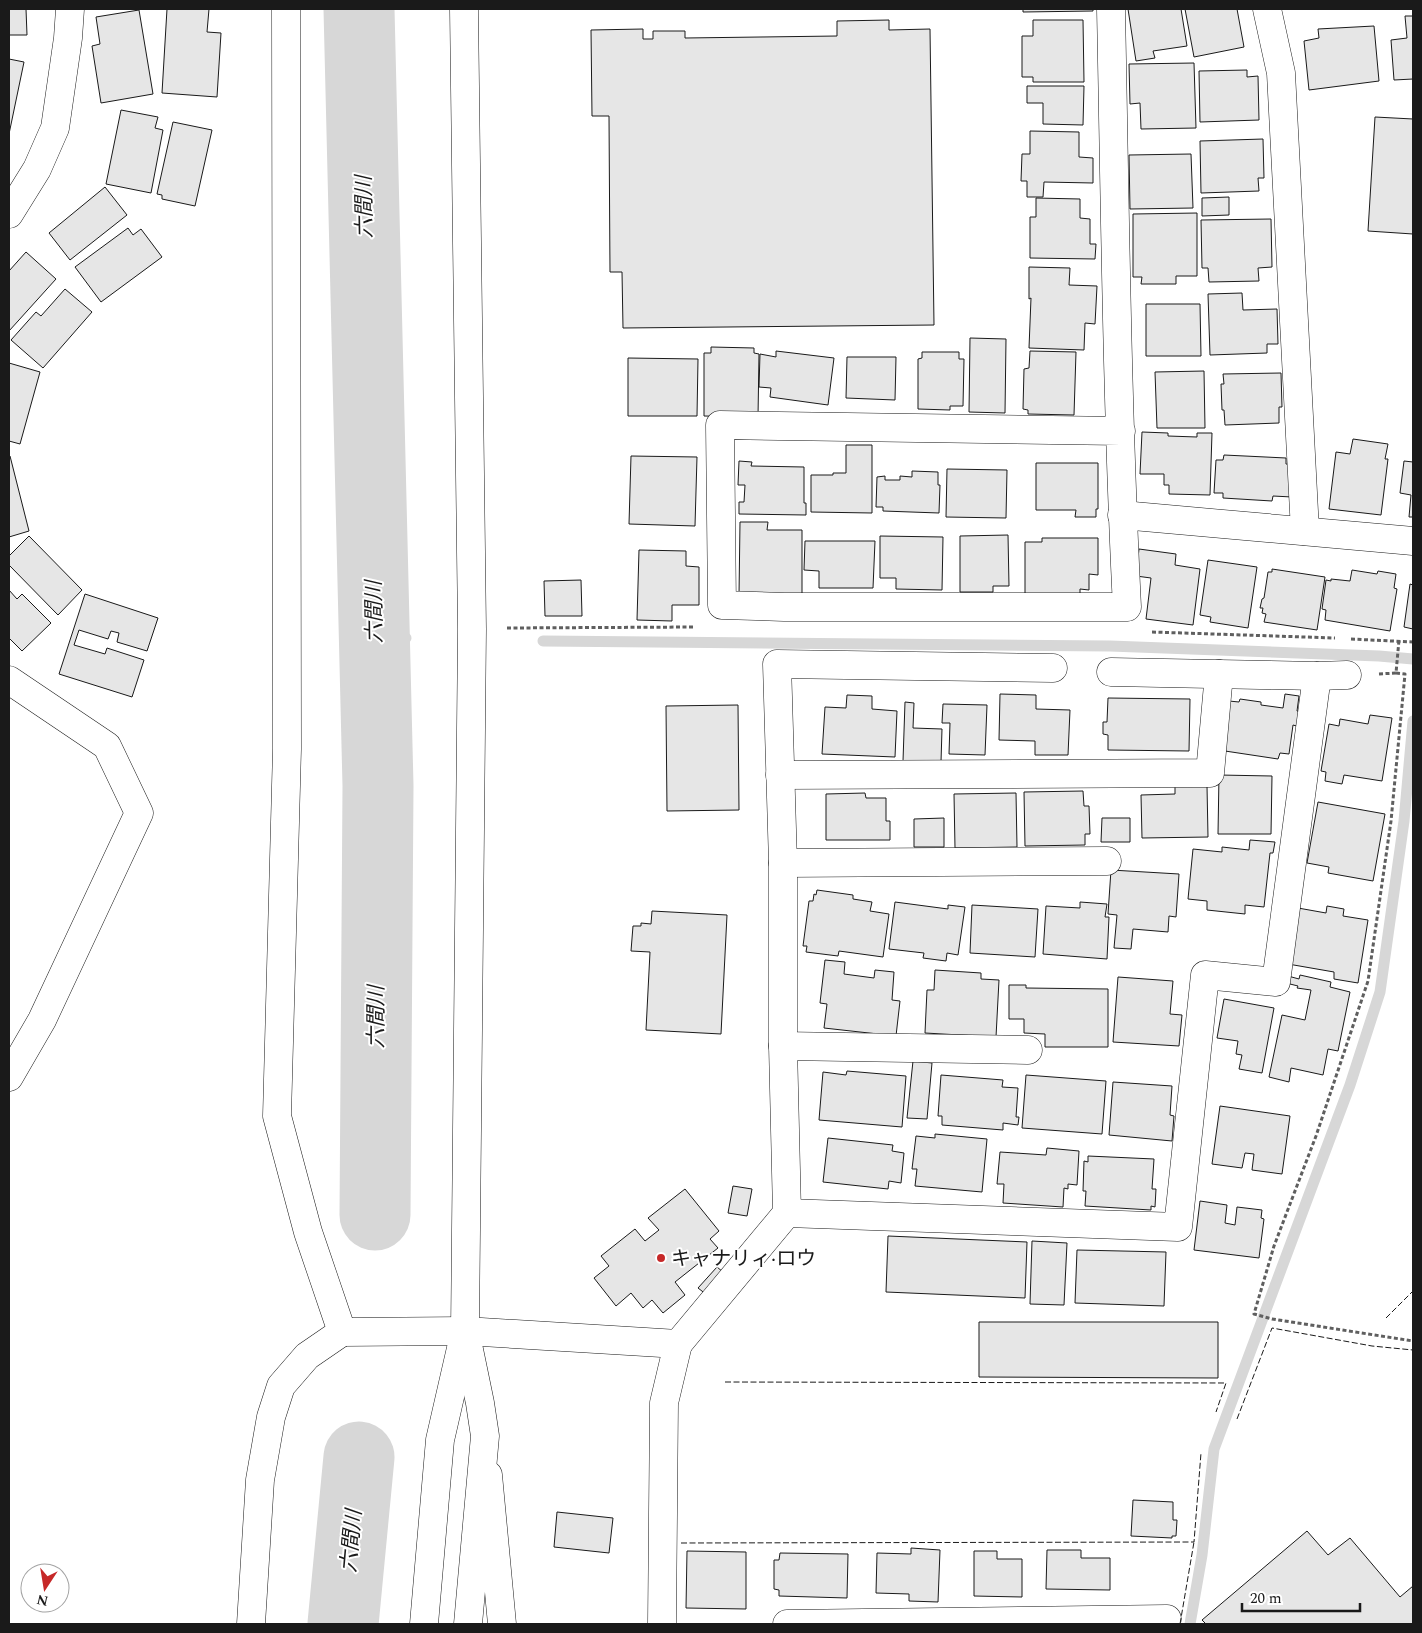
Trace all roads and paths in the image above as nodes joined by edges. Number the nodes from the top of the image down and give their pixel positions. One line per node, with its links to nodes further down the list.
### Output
1 (70, 9): 6 (street)
2 (286, 9): 30 (street)
3 (464, 9): 12 (street)
4 (1111, 9): 7 (street)
5 (1267, 9): 9 (street)
6 (9, 214)
7 (1121, 431): 8 (street); 8 (street)
8 (1122, 515): 9 (street)
9 (1305, 532): 10 (street)
10 (1413, 541)
11 (700, 627): 12 (path)
12 (472, 629): 29 (street)
13 (1399, 640): 14 (path)
14 (1396, 665)
15 (1053, 668): 22 (street)
16 (1111, 672): 18 (street)
17 (1396, 673): 31 (path)
18 (1219, 674): 20 (street); 22 (street)
19 (1347, 675): 20 (street)
20 (1317, 676): 28 (street)
21 (9, 680): 27 (street)
22 (780, 775): 24 (street)
23 (1107, 861): 24 (street)
24 (782, 863): 25 (street)
25 (783, 1046): 26 (street); 28 (street)
26 (1028, 1050)
27 (9, 1077)
28 (787, 1213): 32 (street)
29 (465, 1331): 30 (street); 32 (street); 33 (street); 37 (street)
30 (342, 1332): 36 (street)
31 (1413, 1341)
32 (678, 1344): 40 (street)
33 (485, 1436): 38 (street); 39 (street)
34 (1167, 1619): 35 (street)
35 (993, 1623): 41 (street)
36 (251, 1624)
37 (424, 1624)
38 (468, 1624)
39 (502, 1624)
40 (662, 1624)
41 (787, 1624)

